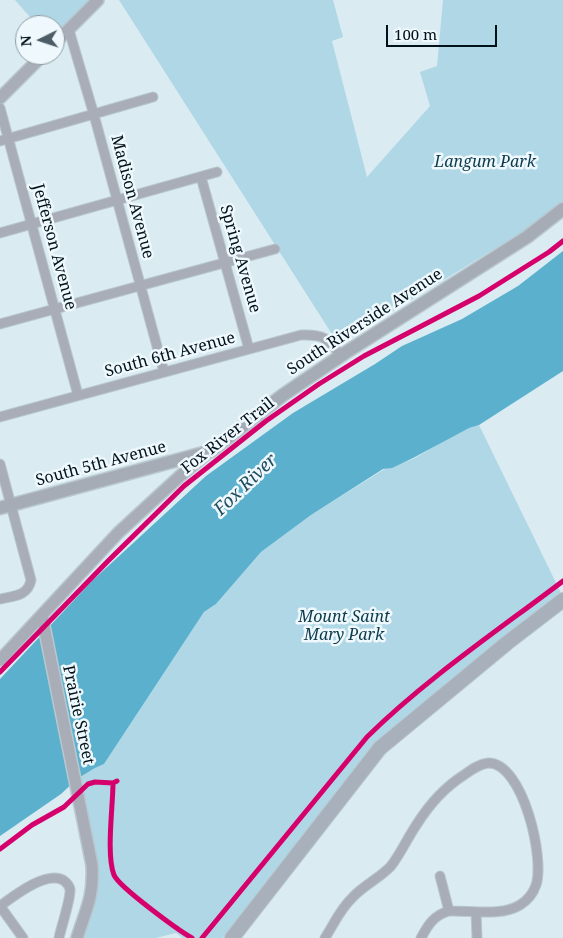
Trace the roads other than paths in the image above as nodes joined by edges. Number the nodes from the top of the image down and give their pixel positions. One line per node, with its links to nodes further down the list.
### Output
1 (98, 0): 2 (street)
2 (68, 30): 3 (street); 8 (street, Madison Avenue)
3 (65, 33)
4 (33, 65): 6 (street)
5 (153, 97): 8 (street)
6 (0, 98)
7 (0, 108): 9 (street, Jefferson Avenue)
8 (94, 115): 9 (street); 12 (street, Madison Avenue)
9 (5, 140): 14 (street, Jefferson Avenue)
10 (217, 172): 11 (street)
11 (201, 176): 12 (street); 17 (street, Spring Avenue)
12 (117, 200): 14 (street); 18 (street, Madison Avenue)
13 (563, 209): 22 (main road, South Riverside Avenue)
14 (32, 224): 15 (street); 19 (street, Jefferson Avenue)
15 (0, 233)
16 (276, 249): 17 (street)
17 (225, 262): 18 (street); 21 (street, Spring Avenue)
18 (140, 286): 19 (street); 23 (street, Madison Avenue)
19 (55, 309): 20 (street); 24 (street, Jefferson Avenue)
20 (0, 324)
21 (249, 349): 22 (street, South 6th Avenue); 23 (street, South 6th Avenue)
22 (341, 356): 26 (main road, South Riverside Avenue)
23 (164, 372): 24 (street, South 6th Avenue)
24 (78, 395): 25 (street, South 6th Avenue)
25 (0, 417)
26 (211, 451): 28 (main road, South 5th Avenue); 31 (street, South Riverside Avenue)
27 (0, 464): 28 (street)
28 (6, 507): 29 (street)
29 (0, 599)
30 (563, 600): 37 (main road)
31 (42, 616): 32 (street, South Riverside Avenue); 40 (street, Prairie Street)
32 (0, 660)
33 (440, 876): 35 (street)
34 (0, 906): 38 (street); 39 (street)
35 (448, 911): 36 (street); 42 (street)
36 (476, 912): 41 (street); 43 (street)
37 (234, 937)
38 (23, 938)
39 (59, 938)
40 (77, 938)
41 (326, 938)
42 (422, 938)
43 (477, 938)

